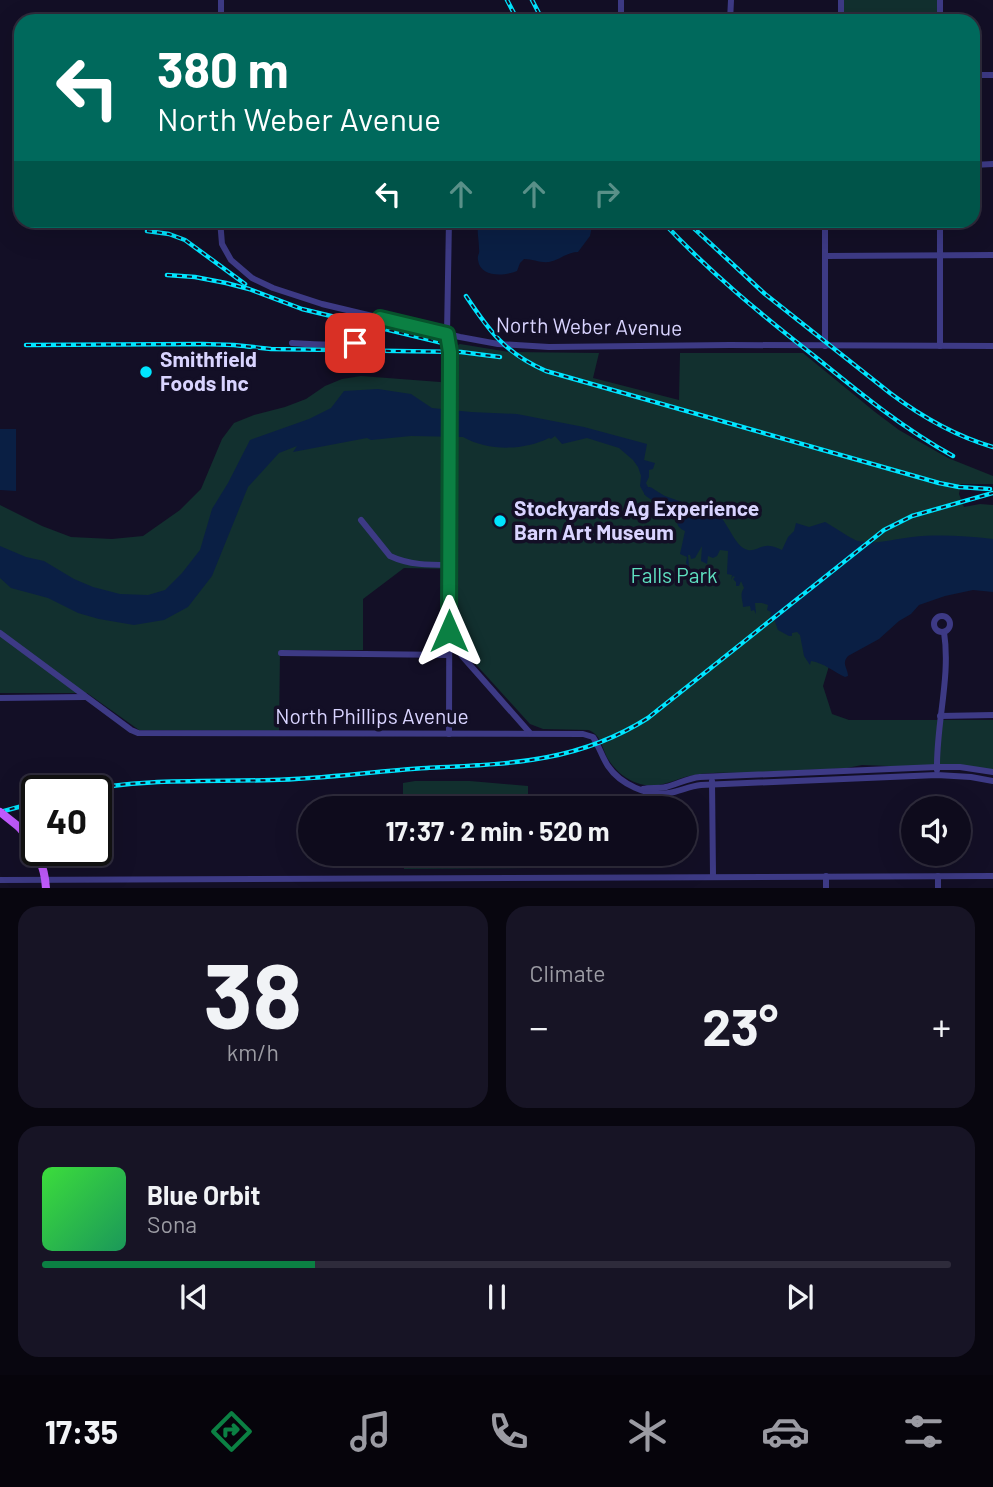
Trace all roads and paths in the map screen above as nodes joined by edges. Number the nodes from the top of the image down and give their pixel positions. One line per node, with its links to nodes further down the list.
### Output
1 (220, 228): 8 (street, North Weber Avenue)
2 (449, 228): 9 (street)
3 (825, 228): 6 (street)
4 (940, 228): 7 (street)
5 (993, 255): 7 (street)
6 (826, 256): 7 (street); 11 (street)
7 (940, 256): 12 (street)
8 (380, 318): 9 (street, North Weber Avenue); 10 (street)
9 (447, 334): 11 (street, North Weber Avenue); 15 (street)
10 (292, 343)
11 (825, 346): 12 (street, North Weber Avenue)
12 (940, 346): 13 (street, North Weber Avenue)
13 (993, 346)
14 (361, 520): 15 (street)
15 (449, 565): 16 (street)
16 (449, 631): 20 (street); 25 (street)
17 (944, 632): 24 (street)
18 (0, 634): 21 (street, North Phillips Avenue)
19 (281, 653): 20 (street)
20 (449, 655): 26 (street)
21 (86, 697): 22 (street); 26 (street, North Phillips Avenue)
22 (0, 698)
23 (993, 715): 24 (street)
24 (940, 716): 27 (street)
25 (530, 733): 26 (street, North Phillips Avenue); 29 (street, North Phillips Avenue)
26 (449, 734)
27 (937, 771): 28 (street, North Phillips Avenue); 29 (street, North Phillips Avenue); 30 (street, North Phillips Avenue)
28 (993, 772)
29 (712, 780): 32 (street)
30 (993, 781)
31 (0, 812): 41 (main road, bridge)
32 (713, 876): 33 (street); 38 (street)
33 (826, 876): 34 (street); 46 (street)
34 (938, 876): 35 (street); 47 (street)
35 (993, 876)
36 (266, 878): 37 (street); 39 (street); 42 (street)
37 (376, 878): 38 (street); 44 (street)
38 (486, 878): 45 (street)
39 (157, 879): 41 (street); 43 (street)
40 (0, 880): 41 (street)
41 (46, 884)
42 (266, 887)
43 (157, 888)
44 (376, 888)
45 (486, 888)
46 (826, 888)
47 (938, 888)

